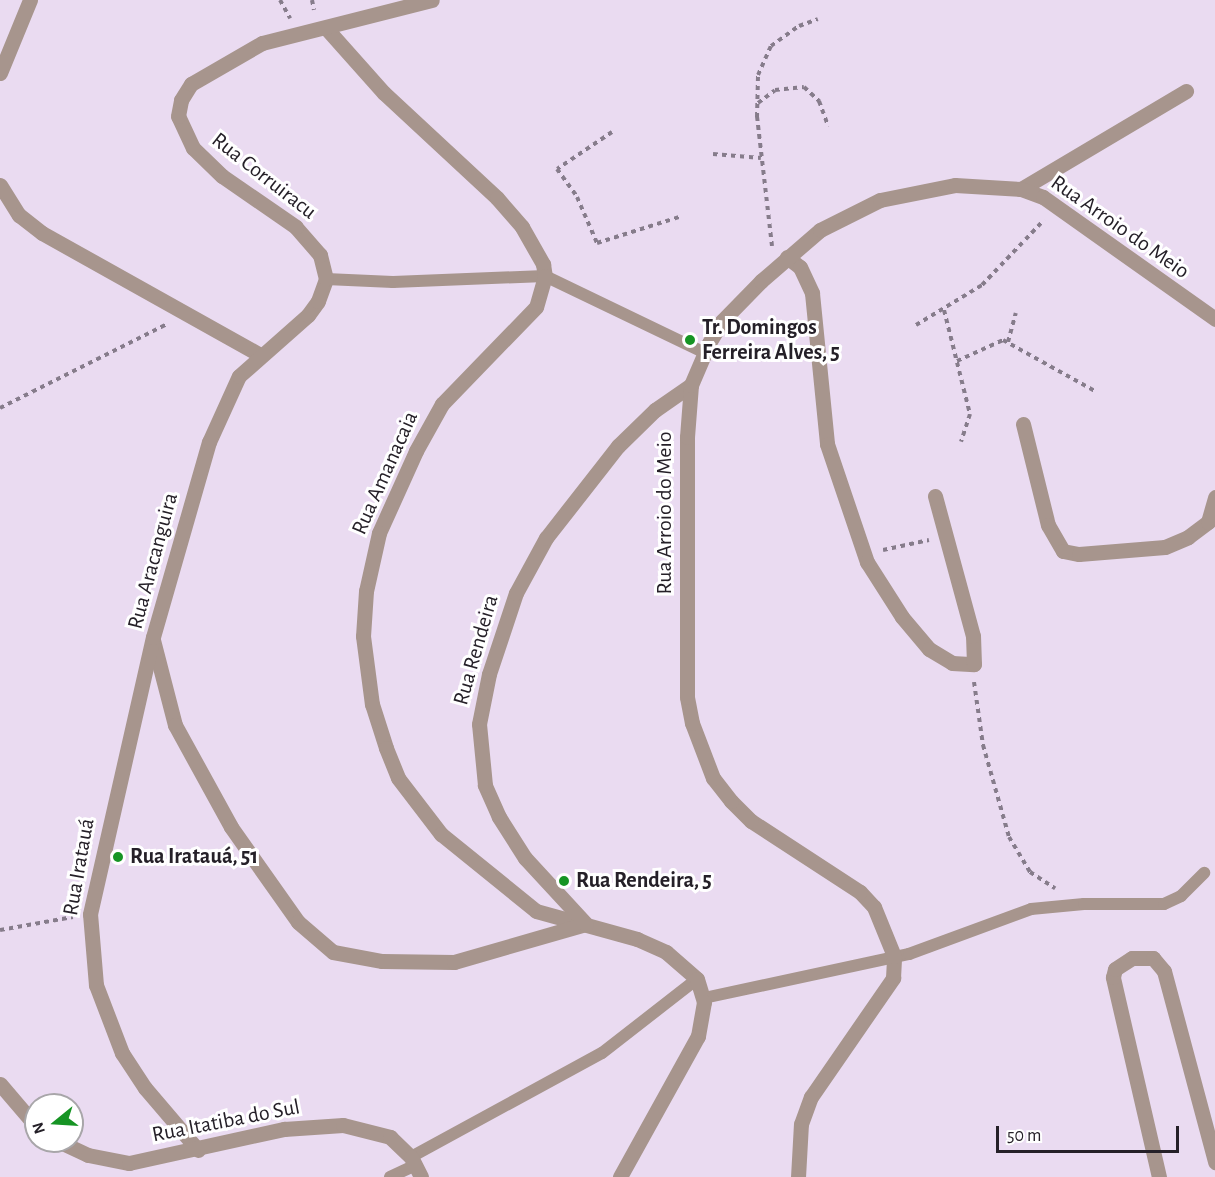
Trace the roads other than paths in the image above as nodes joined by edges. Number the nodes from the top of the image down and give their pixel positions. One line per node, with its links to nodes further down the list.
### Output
1 (30, 0): 4 (street)
2 (432, 0): 3 (street, Rua Corruiracu)
3 (326, 27): 9 (street); 10 (street, Rua Corruiracu)
4 (0, 74)
5 (1186, 91): 7 (street)
6 (0, 185): 13 (street)
7 (1021, 189): 8 (street, Rua Arroio do Meio); 11 (street, Rua Arroio do Meio)
8 (787, 257): 12 (street, Rua Arroio do Meio); 16 (street)
9 (545, 276): 10 (lane); 12 (lane); 21 (street, Rua Amanacaia)
10 (326, 279): 13 (street)
11 (1215, 320)
12 (705, 353): 14 (street, Rua Arroio do Meio)
13 (260, 355): 19 (street, Rua Aracanguira)
14 (691, 385): 21 (street, Rua Rendeira); 22 (street, Rua Arroio do Meio)
15 (1023, 424): 18 (street)
16 (935, 496)
17 (1215, 497): 18 (street)
18 (1211, 526)
19 (153, 637): 21 (street, Rua Aracanguira); 27 (street, Rua Iratauá)
20 (1204, 873): 22 (lane)
21 (586, 924): 23 (street)
22 (894, 956): 24 (lane); 33 (street)
23 (697, 979): 24 (street); 30 (lane)
24 (704, 998): 32 (street)
25 (0, 1084): 26 (street)
26 (24, 1112)
27 (198, 1150): 28 (street, Rua Itatiba do Sul); 30 (street, Rua Itatiba do Sul)
28 (84, 1153)
29 (1215, 1162): 34 (street)
30 (416, 1166): 31 (lane)
31 (390, 1177)
32 (620, 1177)
33 (798, 1177)
34 (1159, 1177)

